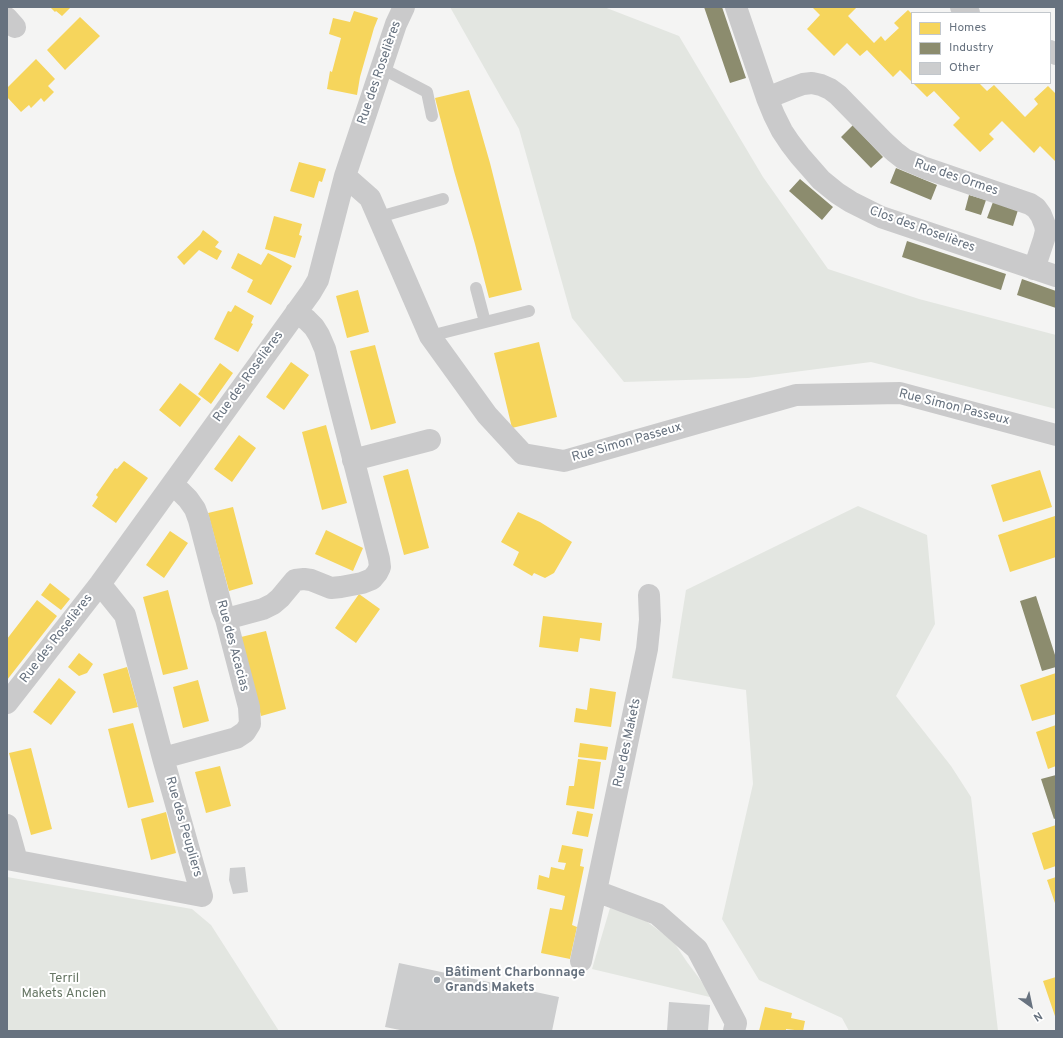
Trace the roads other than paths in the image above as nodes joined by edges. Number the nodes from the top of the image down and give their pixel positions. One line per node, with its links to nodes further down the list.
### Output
1 (404, 7): 3 (street, Rue des Roselières)
2 (736, 7): 4 (street, Clos des Roselières)
3 (381, 68): 5 (lane); 6 (street, Rue des Roselières)
4 (767, 98): 9 (street, Clos des Roselières); 9 (street, Rue des Ormes)
5 (432, 116)
6 (345, 176): 8 (street, Rue Simon Passeux); 13 (street, Rue des Roselières)
7 (443, 199): 8 (lane)
8 (379, 217): 15 (street, Rue Simon Passeux)
9 (1034, 269): 10 (street, Clos des Roselières)
10 (1056, 276)
11 (476, 288): 14 (lane)
12 (528, 311): 14 (lane)
13 (296, 312): 18 (street); 19 (street, Rue des Roselières)
14 (485, 322): 15 (lane)
15 (430, 336): 16 (street, Rue Simon Passeux)
16 (1056, 435)
17 (430, 440): 18 (street)
18 (353, 460): 22 (street)
19 (172, 486): 20 (street, Rue des Roselières); 22 (street, Rue des Acacias)
20 (100, 584): 23 (street, Rue des Roselières); 24 (street, Rue des Peupliers)
21 (649, 594): 27 (street, Rue des Makets)
22 (226, 619): 24 (street, Rue des Acacias)
23 (7, 703)
24 (163, 758): 26 (street, Rue des Peupliers)
25 (7, 825): 26 (street)
26 (12, 860)
27 (596, 891): 28 (street, Rue des Makets); 29 (street)
28 (581, 961)
29 (734, 1031)

